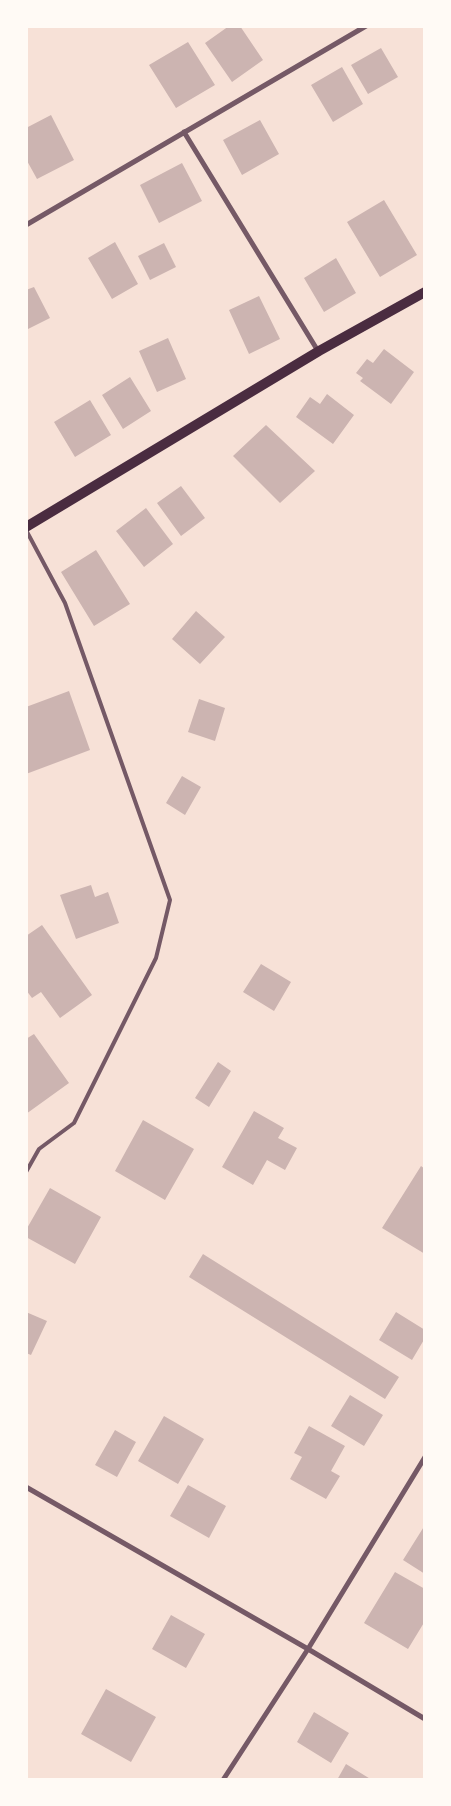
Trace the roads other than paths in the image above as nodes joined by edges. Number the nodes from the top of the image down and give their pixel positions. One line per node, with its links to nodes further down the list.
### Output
1 (366, 26): 2 (street)
2 (184, 132): 3 (street); 5 (street)
3 (26, 225)
4 (425, 292): 5 (main road)
5 (319, 351): 6 (main road)
6 (26, 529): 7 (lane)
7 (26, 1172)
8 (425, 1458): 10 (street)
9 (26, 1487): 10 (street)
10 (308, 1649): 11 (street); 12 (street)
11 (425, 1719)
12 (223, 1780)

